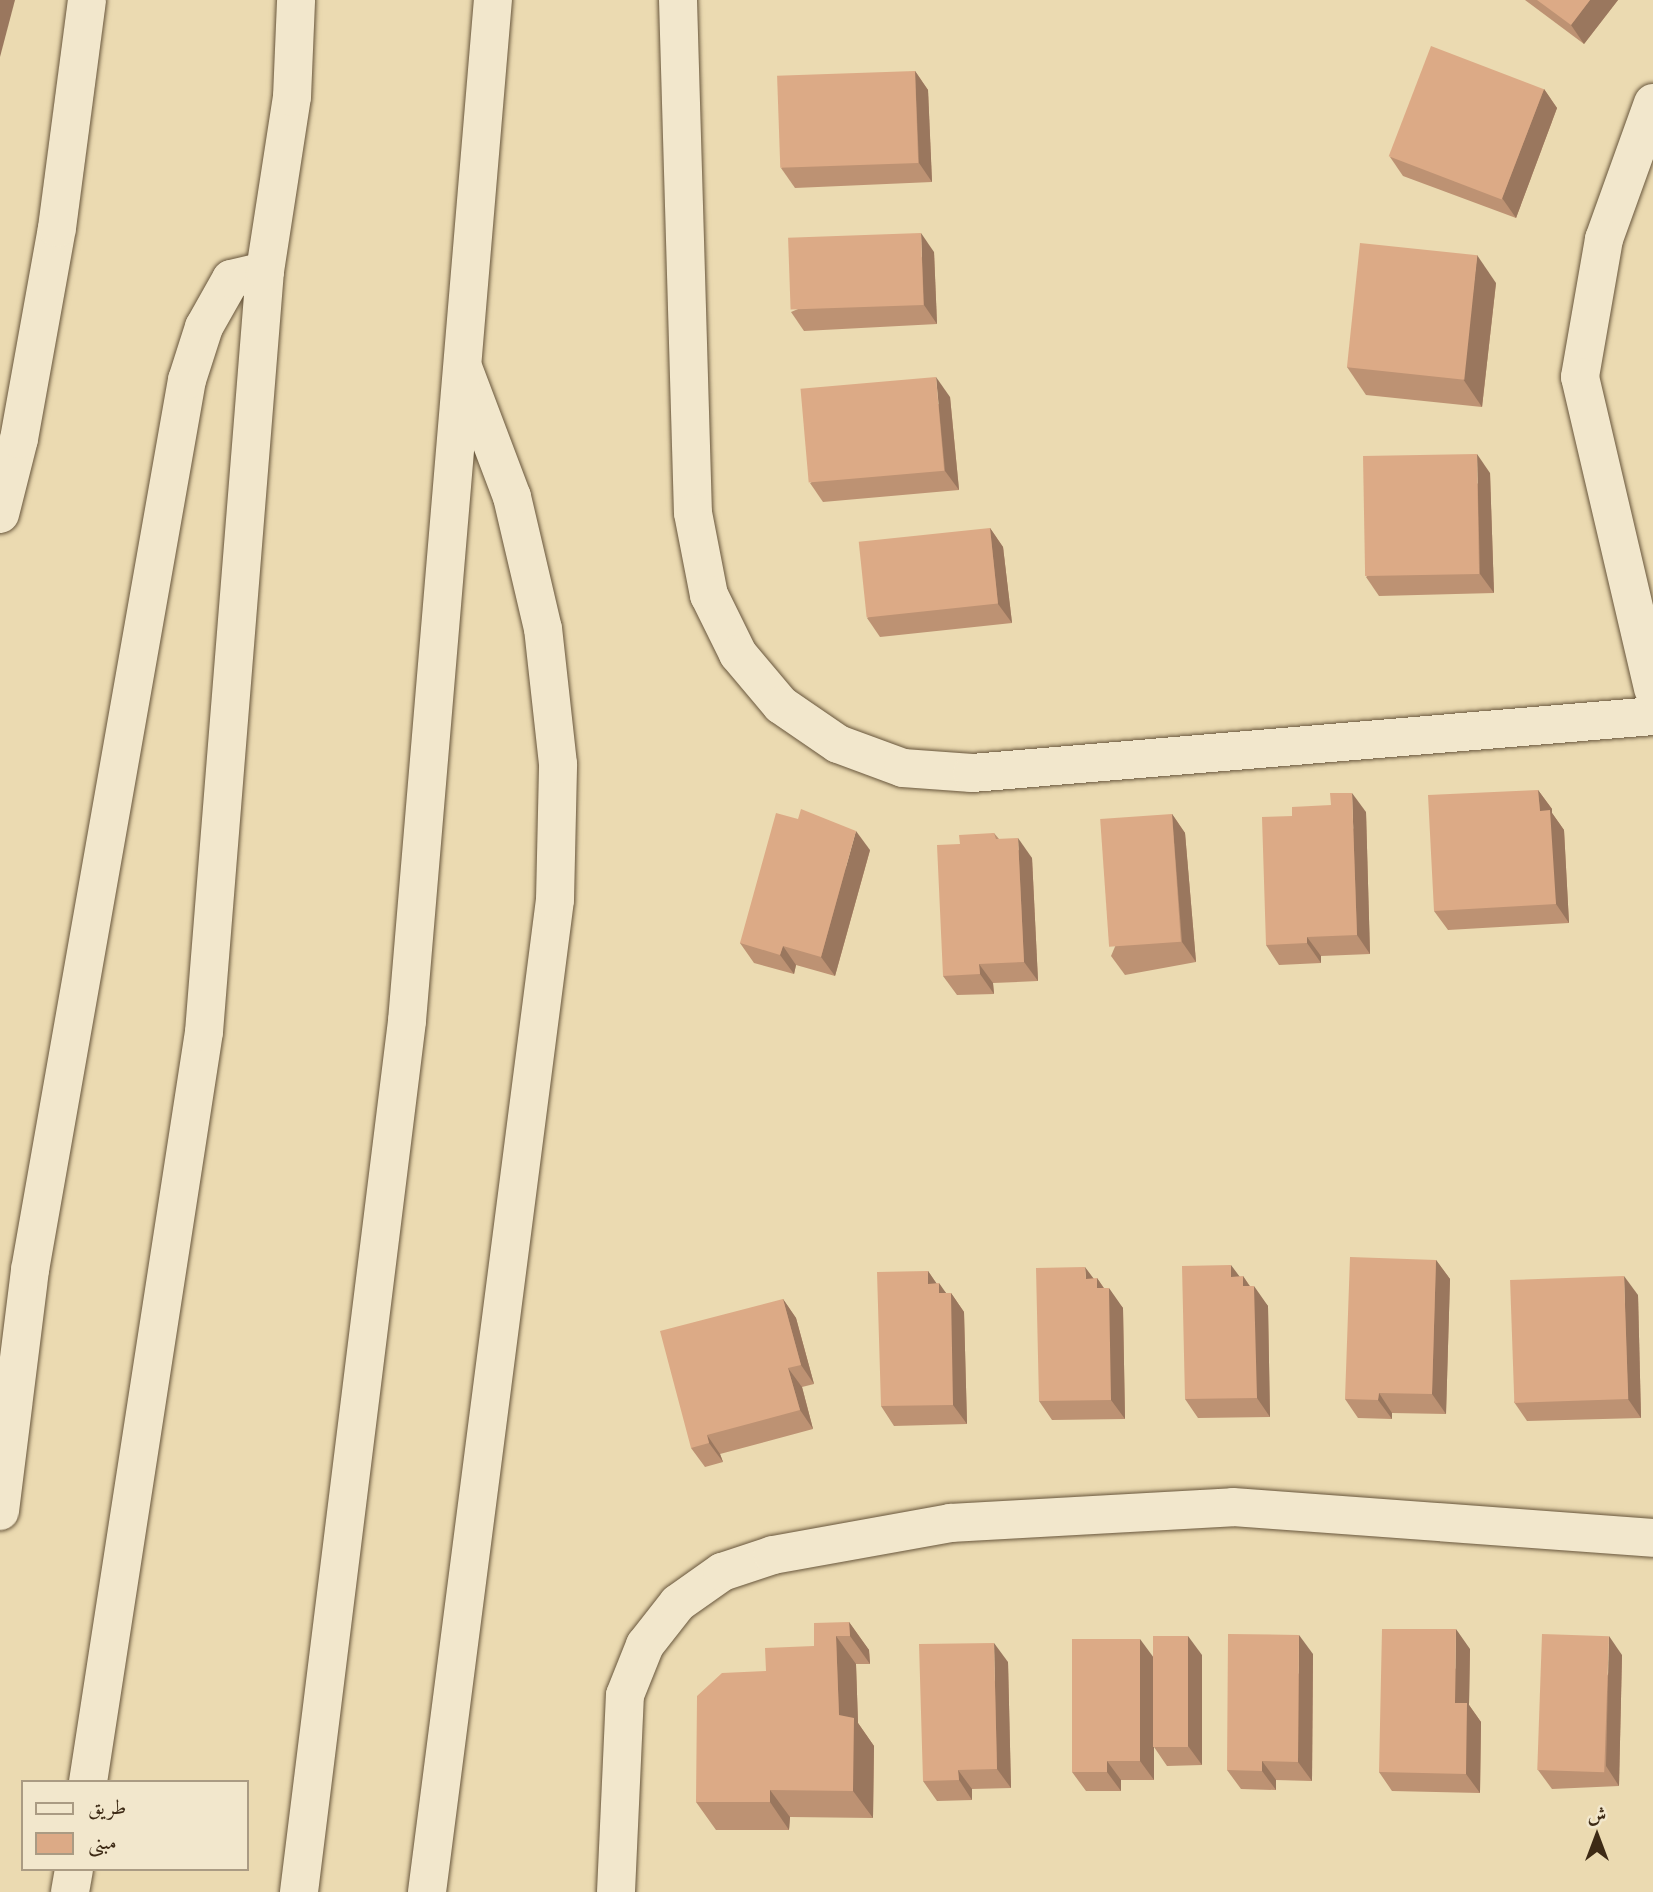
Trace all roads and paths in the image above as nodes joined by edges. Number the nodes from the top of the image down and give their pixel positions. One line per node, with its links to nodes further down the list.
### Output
1 (87, 0): 8 (street)
2 (296, 0): 6 (street)
3 (492, 0): 7 (street)
4 (678, 0): 10 (street)
5 (1653, 103): 9 (street)
6 (264, 271): 11 (street); 14 (street)
7 (464, 370): 17 (street); 18 (street)
8 (0, 514)
9 (1653, 689)
10 (1653, 716)
11 (15, 1266): 12 (street)
12 (0, 1511)
13 (1653, 1538): 19 (street)
14 (88, 1780)
15 (74, 1871): 16 (street)
16 (70, 1892)
17 (299, 1892)
18 (427, 1892)
19 (616, 1892)

